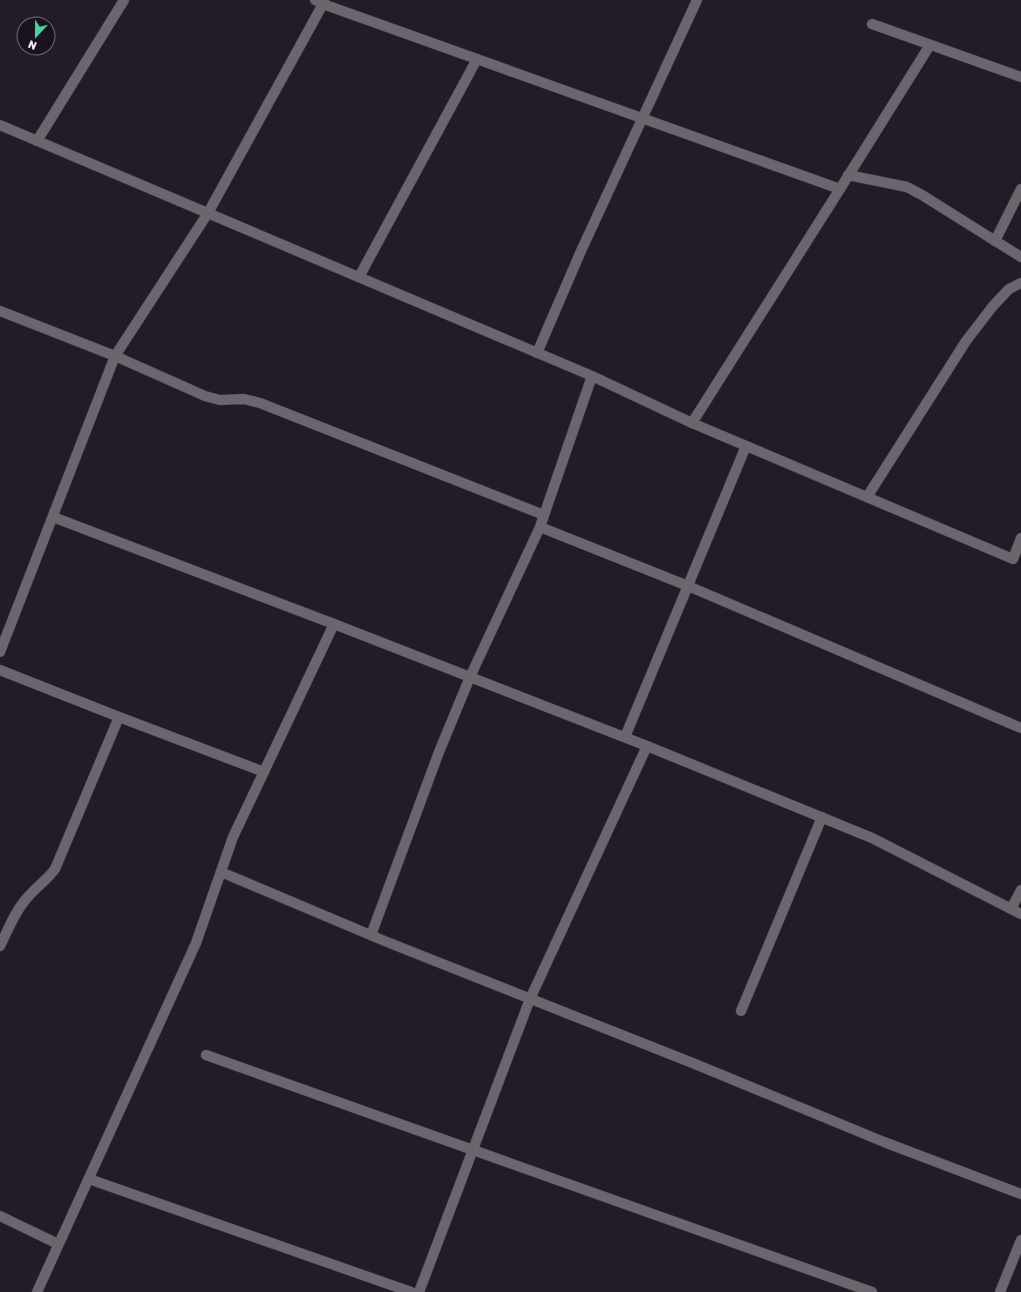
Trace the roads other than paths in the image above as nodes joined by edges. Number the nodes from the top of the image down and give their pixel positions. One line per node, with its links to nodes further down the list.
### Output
1 (124, 0): 10 (street)
2 (697, 0): 8 (street)
3 (321, 1): 6 (street); 14 (street)
4 (872, 24): 5 (street)
5 (930, 45): 7 (street); 11 (street)
6 (477, 59): 8 (street); 17 (street)
7 (1021, 77)
8 (642, 118): 12 (street); 20 (street)
9 (0, 125): 10 (street)
10 (37, 141): 14 (street)
11 (848, 175): 12 (street); 15 (street)
12 (840, 189): 23 (street)
13 (1021, 189): 15 (street)
14 (208, 213): 17 (street); 21 (street)
15 (995, 241): 16 (street)
16 (1021, 257)
17 (359, 277): 20 (street)
18 (1021, 283): 25 (street)
19 (0, 311): 21 (street)
20 (537, 353): 22 (street)
21 (115, 356): 26 (street); 27 (street)
22 (592, 376): 23 (street); 26 (street)
23 (692, 423): 24 (street)
24 (746, 446): 25 (street); 31 (street)
25 (867, 497): 30 (street)
26 (544, 515): 28 (street)
27 (53, 517): 32 (street); 33 (street)
28 (540, 527): 31 (street); 35 (street)
29 (1021, 538): 30 (street)
30 (1017, 562)
31 (688, 586): 37 (street); 38 (street)
32 (334, 624): 35 (street); 40 (street)
33 (0, 652)
34 (0, 670): 36 (street)
35 (470, 677): 38 (street); 46 (street)
36 (119, 717): 40 (street); 47 (street)
37 (1021, 728)
38 (626, 737): 39 (street)
39 (647, 746): 41 (street); 48 (street)
40 (264, 772): 42 (street)
41 (822, 817): 44 (street); 49 (street)
42 (221, 872): 46 (street); 52 (street)
43 (1021, 890): 44 (street)
44 (1011, 909): 45 (street)
45 (1021, 914)
46 (371, 935): 48 (street)
47 (0, 946)
48 (530, 999): 51 (street); 53 (street)
49 (741, 1011)
50 (206, 1055): 51 (street)
51 (472, 1150): 59 (street); 60 (street)
52 (89, 1179): 56 (street); 58 (street)
53 (1021, 1194)
54 (0, 1216): 56 (street)
55 (1021, 1240): 61 (street)
56 (58, 1244): 57 (street)
57 (37, 1292)
58 (411, 1292)
59 (419, 1292)
60 (872, 1292)
61 (1000, 1292)

